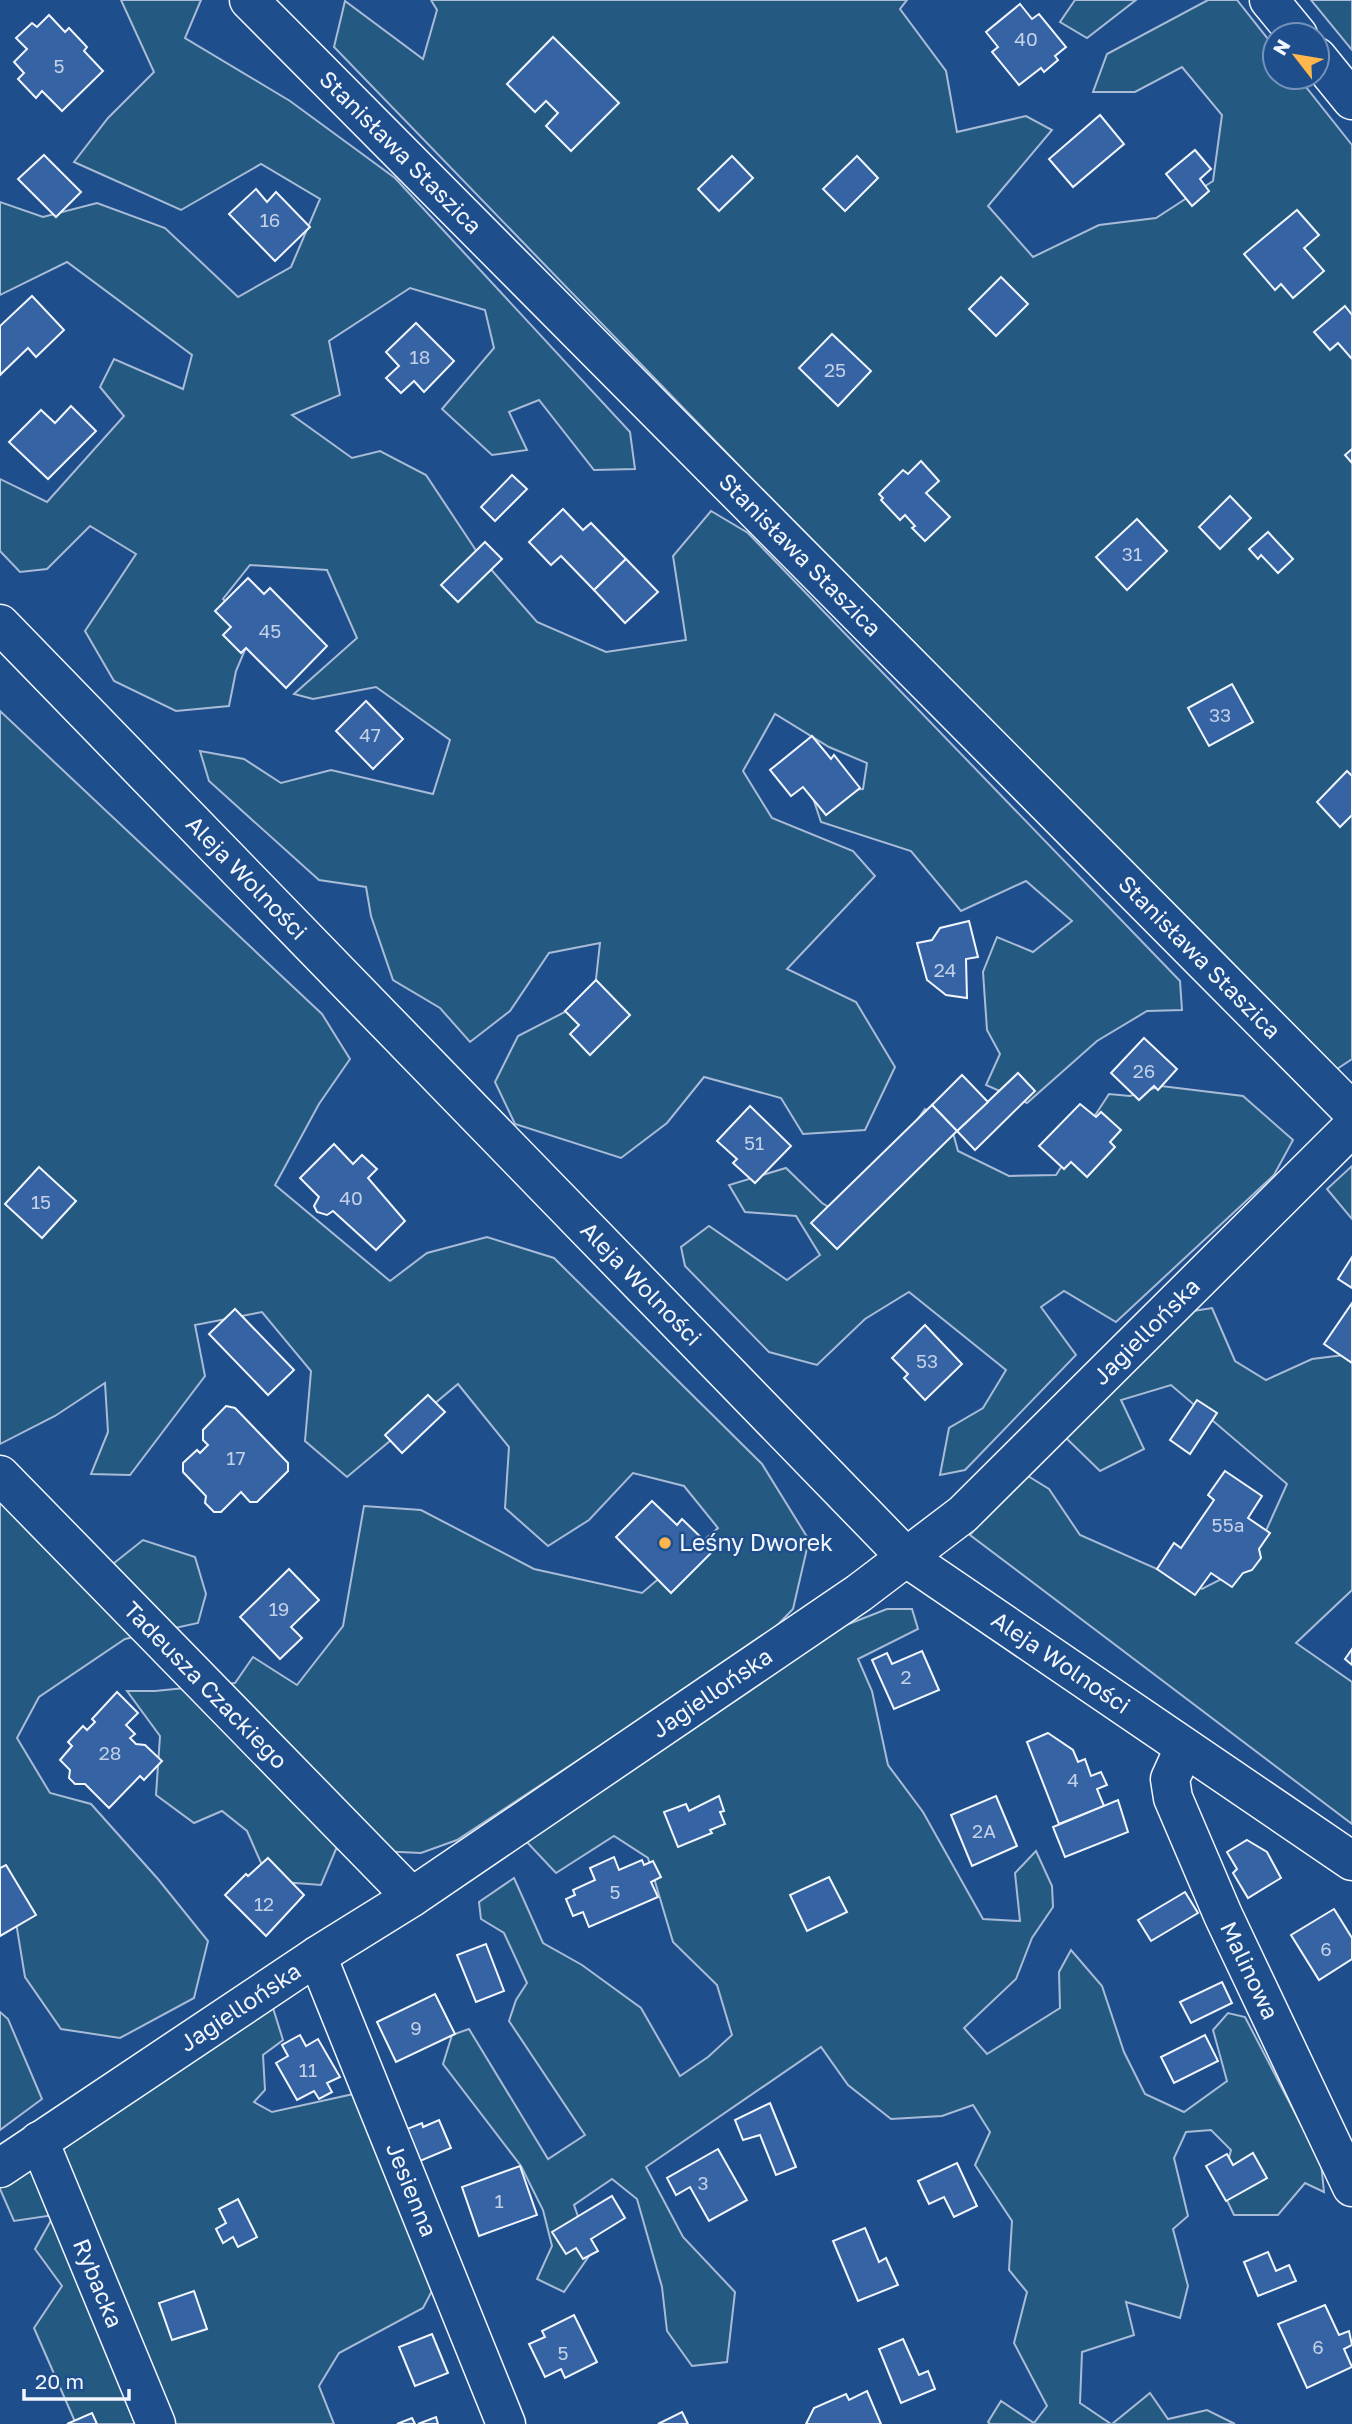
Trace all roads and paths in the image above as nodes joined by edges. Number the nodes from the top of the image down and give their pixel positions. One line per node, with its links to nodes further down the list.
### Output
1 (249, 0): 7 (street, Stanisława Staszica)
2 (1269, 0): 3 (street)
3 (1286, 21)
4 (1331, 74): 5 (street)
5 (1352, 100)
6 (0, 624): 10 (street, Aleja Wolności)
7 (1352, 1111)
8 (1352, 1127): 10 (street, Jagiellońska)
9 (0, 1475): 13 (street, Tadeusza Czackiego)
10 (907, 1558): 11 (street, Aleja Wolności); 13 (street, Jagiellońska)
11 (1184, 1748): 12 (street, Aleja Wolności); 17 (street, Malinowa)
12 (1352, 1861)
13 (412, 1897): 14 (street, Jagiellońska)
14 (317, 1956): 15 (street, Jagiellońska); 19 (street, Jesienna)
15 (39, 2141): 16 (street, Jagiellońska); 18 (street, Rybacka)
16 (0, 2168)
17 (1352, 2187)
18 (156, 2424)
19 (506, 2424)

